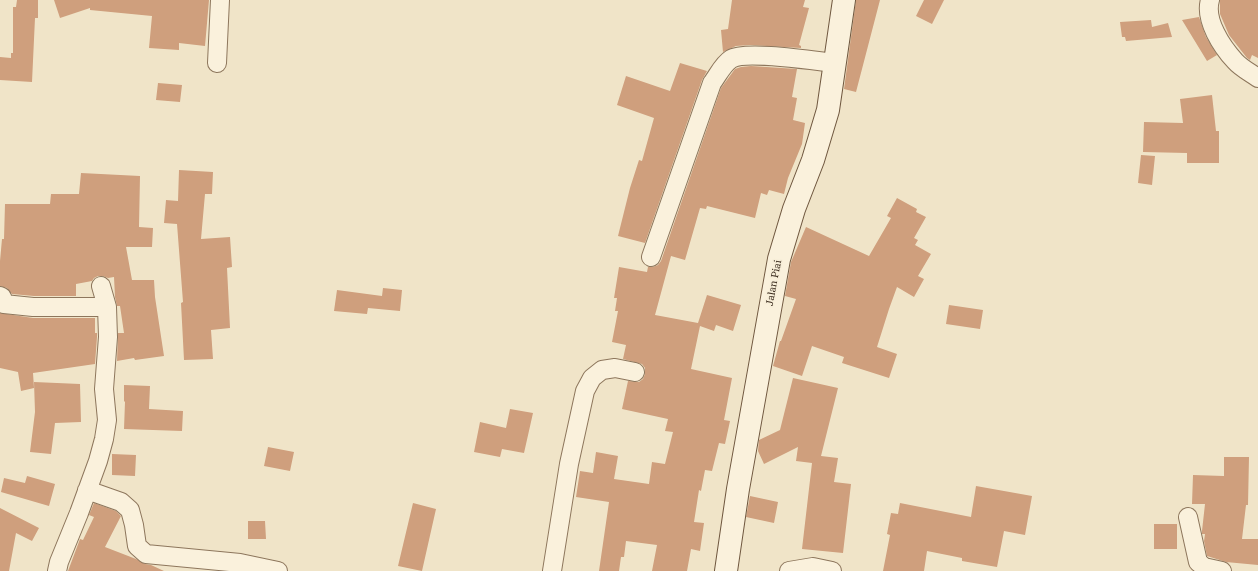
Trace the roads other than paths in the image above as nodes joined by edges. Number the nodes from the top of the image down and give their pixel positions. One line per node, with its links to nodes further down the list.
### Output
1 (220, 0): 4 (street)
2 (844, 0): 5 (street, Jalan Piai)
3 (1210, 0): 6 (street)
4 (216, 63)
5 (835, 63): 7 (street); 17 (street, Jalan Piai)
6 (1258, 78)
7 (651, 257)
8 (101, 286): 10 (street)
9 (0, 296): 10 (street)
10 (107, 307): 12 (street)
11 (635, 372): 16 (street)
12 (87, 490): 14 (street); 15 (street)
13 (1188, 517): 20 (street)
14 (57, 571)
15 (278, 571)
16 (552, 571)
17 (726, 571)
18 (789, 571): 19 (street)
19 (832, 571)
20 (1222, 571)

